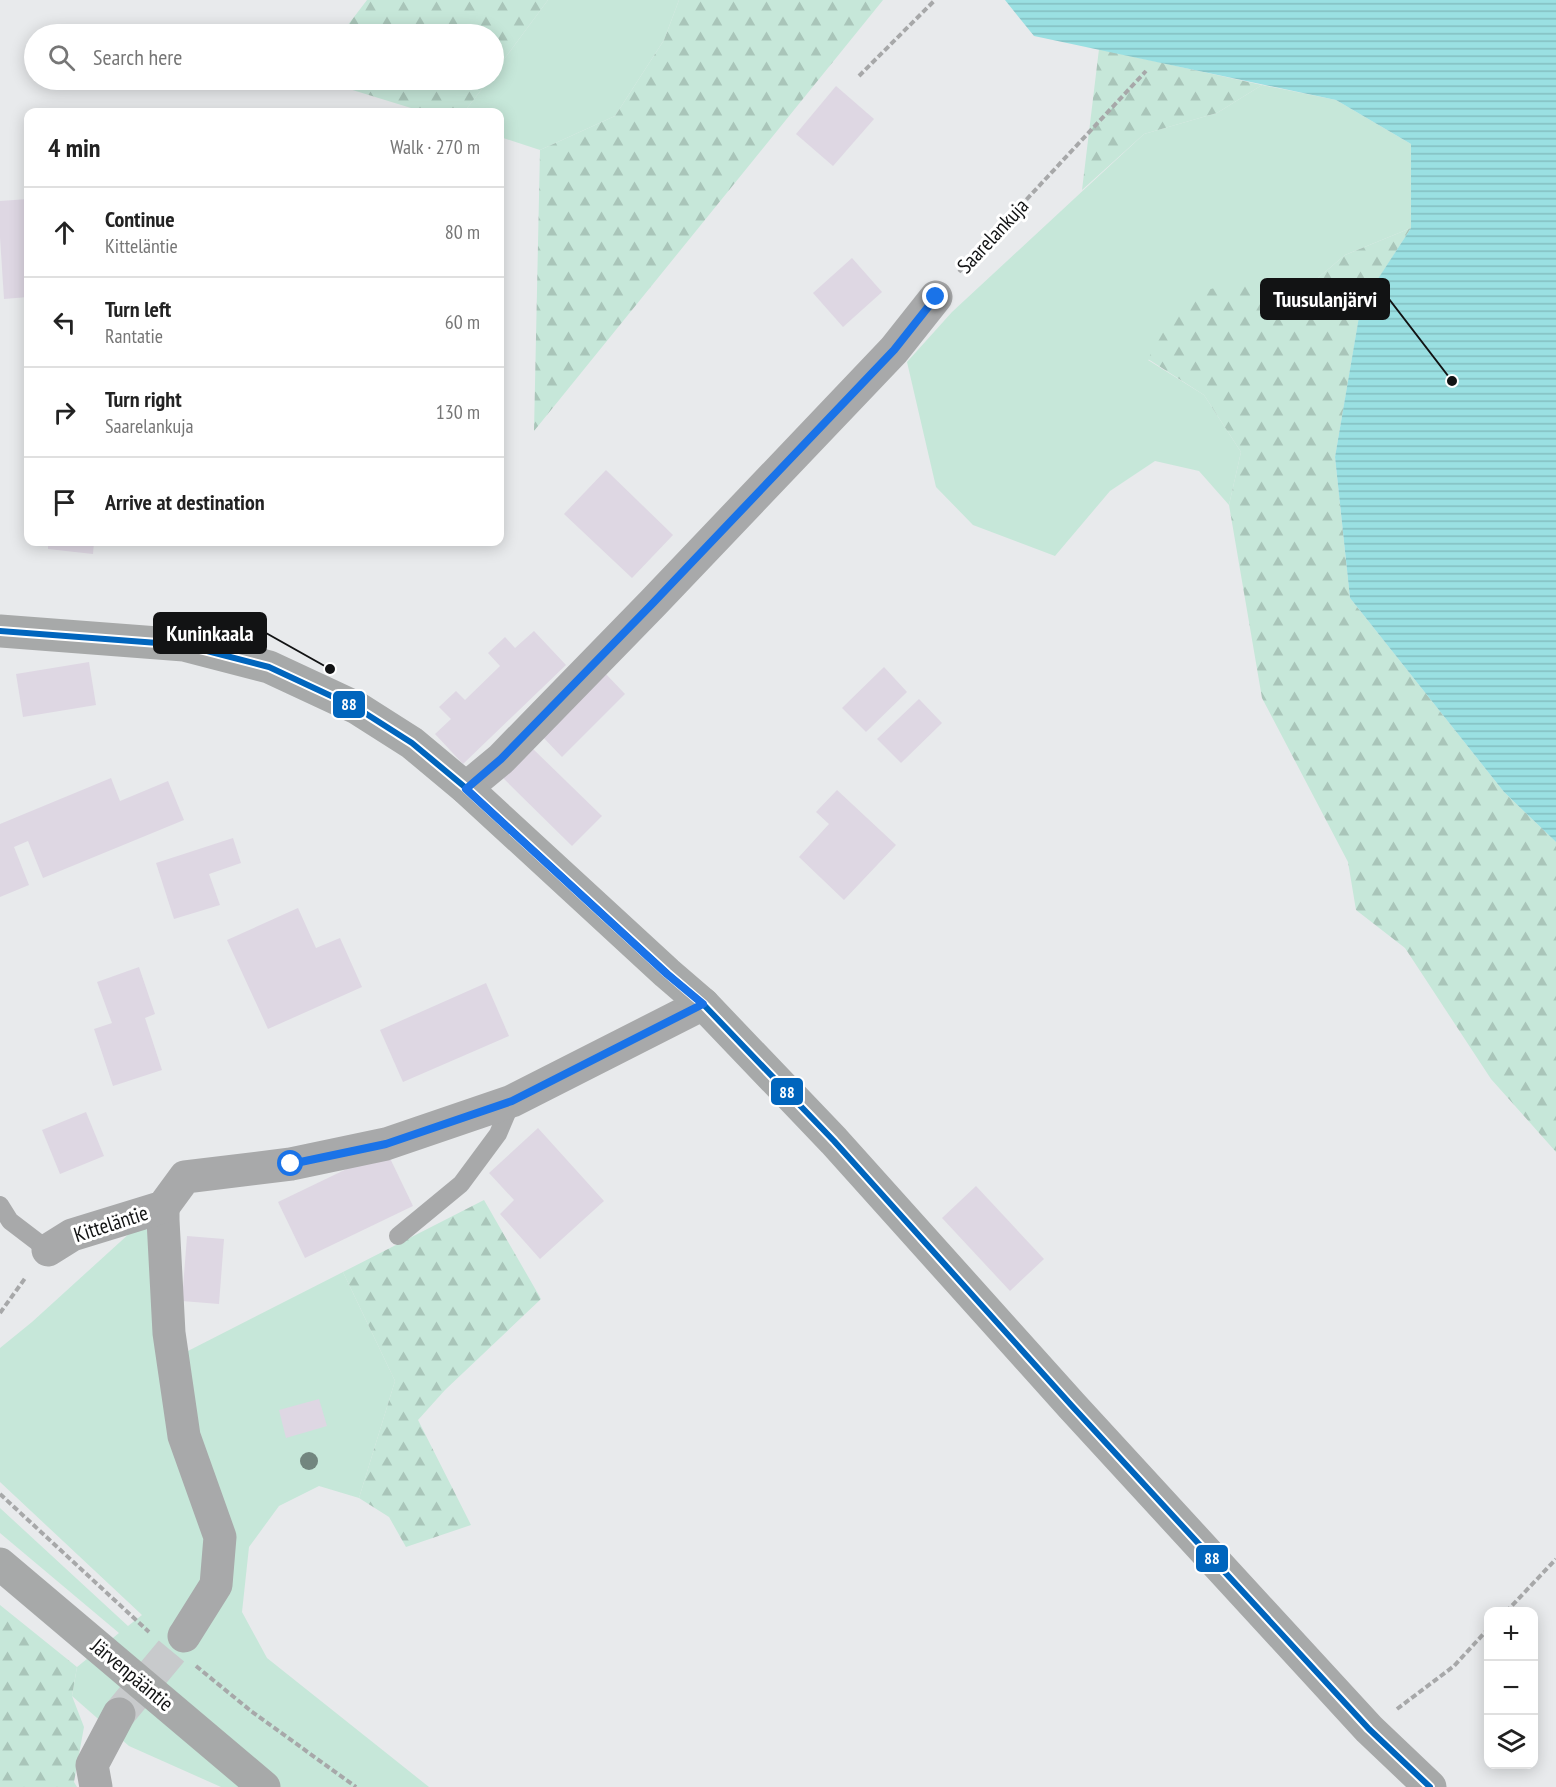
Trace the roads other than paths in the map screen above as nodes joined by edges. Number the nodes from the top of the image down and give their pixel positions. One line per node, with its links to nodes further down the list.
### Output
1 (936, 297): 3 (street)
2 (0, 631): 3 (street)
3 (466, 789): 4 (street)
4 (703, 1004): 5 (street, Kitteläntie); 15 (street)
5 (512, 1101): 7 (street, Kitteläntie); 8 (lane)
6 (0, 1204): 9 (lane)
7 (164, 1207): 9 (street, Kitteläntie); 11 (street)
8 (398, 1236)
9 (48, 1250)
10 (0, 1564): 14 (street, Järvenpääntie)
11 (184, 1636)
12 (119, 1714): 13 (street)
13 (96, 1787)
14 (264, 1787)
15 (1430, 1787)

